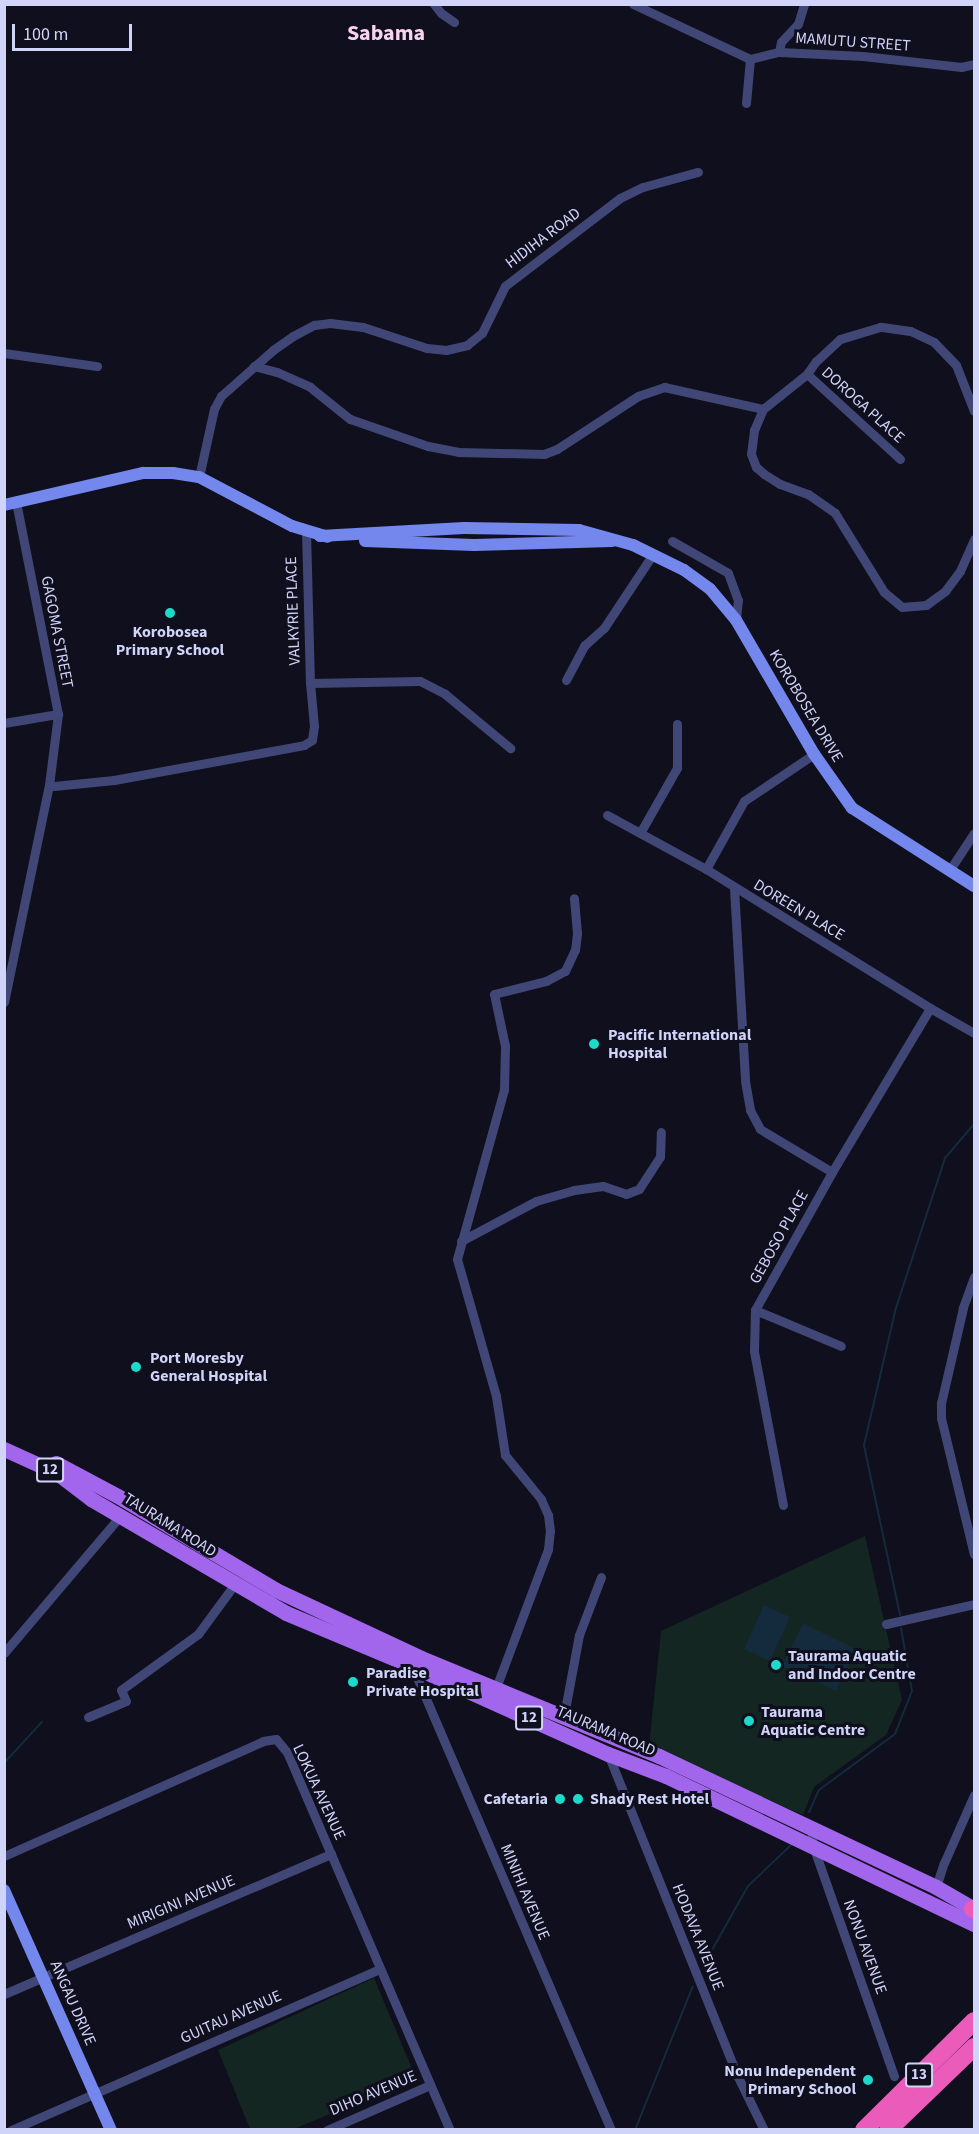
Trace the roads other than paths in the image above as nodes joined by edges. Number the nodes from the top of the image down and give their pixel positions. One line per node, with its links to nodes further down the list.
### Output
1 (434, 4): 4 (street)
2 (633, 4): 6 (street)
3 (804, 4): 5 (street)
4 (454, 22)
5 (778, 52): 6 (street, MAMUTU STREET); 7 (street, MAMUTU STREET)
6 (750, 59): 8 (street)
7 (975, 64)
8 (746, 103)
9 (698, 172): 12 (street, HIDIHA ROAD)
10 (4, 352): 11 (street)
11 (97, 366)
12 (254, 366): 14 (street); 17 (street, HIDIHA ROAD)
13 (807, 374): 14 (street); 15 (street); 16 (street, DOROGA PLACE)
14 (763, 409): 20 (street)
15 (975, 411)
16 (900, 459)
17 (199, 477): 18 (main road, KOROBOSEA DRIVE); 19 (main road, KOROBOSEA DRIVE)
18 (10, 504): 26 (street, GAGOMA STREET)
19 (306, 531): 22 (main road, KOROBOSEA DRIVE); 25 (street, VALKYRIE PLACE)
20 (975, 539)
21 (672, 541): 23 (street)
22 (652, 554): 23 (main road, KOROBOSEA DRIVE); 24 (street)
23 (736, 620): 30 (main road, KOROBOSEA DRIVE)
24 (566, 680)
25 (310, 683): 29 (street, VALKYRIE PLACE); 31 (street)
26 (58, 714): 27 (street, GAGOMA STREET); 31 (street)
27 (4, 723)
28 (677, 723): 34 (street)
29 (510, 748)
30 (814, 754): 35 (street); 36 (main road, KOROBOSEA DRIVE)
31 (49, 785): 40 (street)
32 (607, 815): 34 (street, DOREEN PLACE)
33 (975, 832): 36 (street)
34 (640, 833): 35 (street, DOREEN PLACE)
35 (706, 869): 38 (street, DOREEN PLACE)
36 (949, 871): 37 (main road, KOROBOSEA DRIVE)
37 (975, 886)
38 (734, 888): 41 (street, DOREEN PLACE); 44 (street)
39 (574, 898): 45 (street)
40 (4, 1002)
41 (930, 1008): 42 (street, DOREEN PLACE); 44 (street, GEBOSO PLACE)
42 (975, 1033)
43 (661, 1132): 45 (street)
44 (832, 1172): 47 (street, GEBOSO PLACE)
45 (461, 1241): 60 (street)
46 (975, 1277): 53 (street)
47 (755, 1310): 48 (street); 51 (street, GEBOSO PLACE)
48 (841, 1346)
49 (4, 1439): 60 (main road, TAURAMA ROAD / 12)
50 (4, 1449): 52 (main road, TAURAMA ROAD / 12)
51 (783, 1505)
52 (120, 1516): 55 (main road, TAURAMA ROAD / 12); 58 (street)
53 (975, 1554)
54 (601, 1577): 61 (street)
55 (234, 1585): 59 (main road, TAURAMA ROAD / 12); 62 (street)
56 (975, 1604): 57 (street)
57 (886, 1624)
58 (4, 1653)
59 (412, 1665): 60 (main road, TAURAMA ROAD / 12); 87 (street, MINIHI AVENUE)
60 (494, 1694): 61 (main road, TAURAMA ROAD / 12); 64 (main road, TAURAMA ROAD / 12)
61 (564, 1715): 63 (main road, TAURAMA ROAD / 12)
62 (88, 1717)
63 (609, 1735): 64 (main road); 68 (main road, TAURAMA ROAD / 12)
64 (605, 1752): 65 (main road, TAURAMA ROAD / 12); 66 (street, HODAVA AVENUE)
65 (633, 1764): 66 (street); 69 (main road, TAURAMA ROAD / 12)
66 (622, 1789): 88 (street, HODAVA AVENUE)
67 (975, 1794): 72 (street)
68 (811, 1828): 69 (street, NONU AVENUE); 72 (main road, TAURAMA ROAD / 12)
69 (813, 1846): 74 (main road, TAURAMA ROAD / 12); 80 (street, NONU AVENUE)
70 (331, 1854): 71 (street, LOKUA AVENUE); 75 (street, LOKUA AVENUE); 76 (street, MIRIGINI AVENUE)
71 (4, 1856)
72 (936, 1887): 74 (main road, TAURAMA ROAD / 12)
73 (4, 1890): 76 (main road, ANGAU DRIVE)
74 (974, 1913)
75 (379, 1969): 81 (street, LOKUA AVENUE); 82 (street, GUITAU AVENUE)
76 (43, 1977): 77 (street, MIRIGINI AVENUE); 82 (main road, ANGAU DRIVE)
77 (4, 1994)
78 (975, 2020): 89 (highway, 13)
79 (975, 2047): 90 (highway, 13)
80 (894, 2076)
81 (430, 2085): 85 (street, DIHO AVENUE); 86 (street, LOKUA AVENUE)
82 (95, 2093): 83 (street, GUITAU AVENUE); 84 (main road, ANGAU DRIVE)
83 (11, 2130)
84 (111, 2130)
85 (327, 2130)
86 (450, 2130)
87 (611, 2130)
88 (764, 2130)
89 (864, 2130)
90 (888, 2130)

